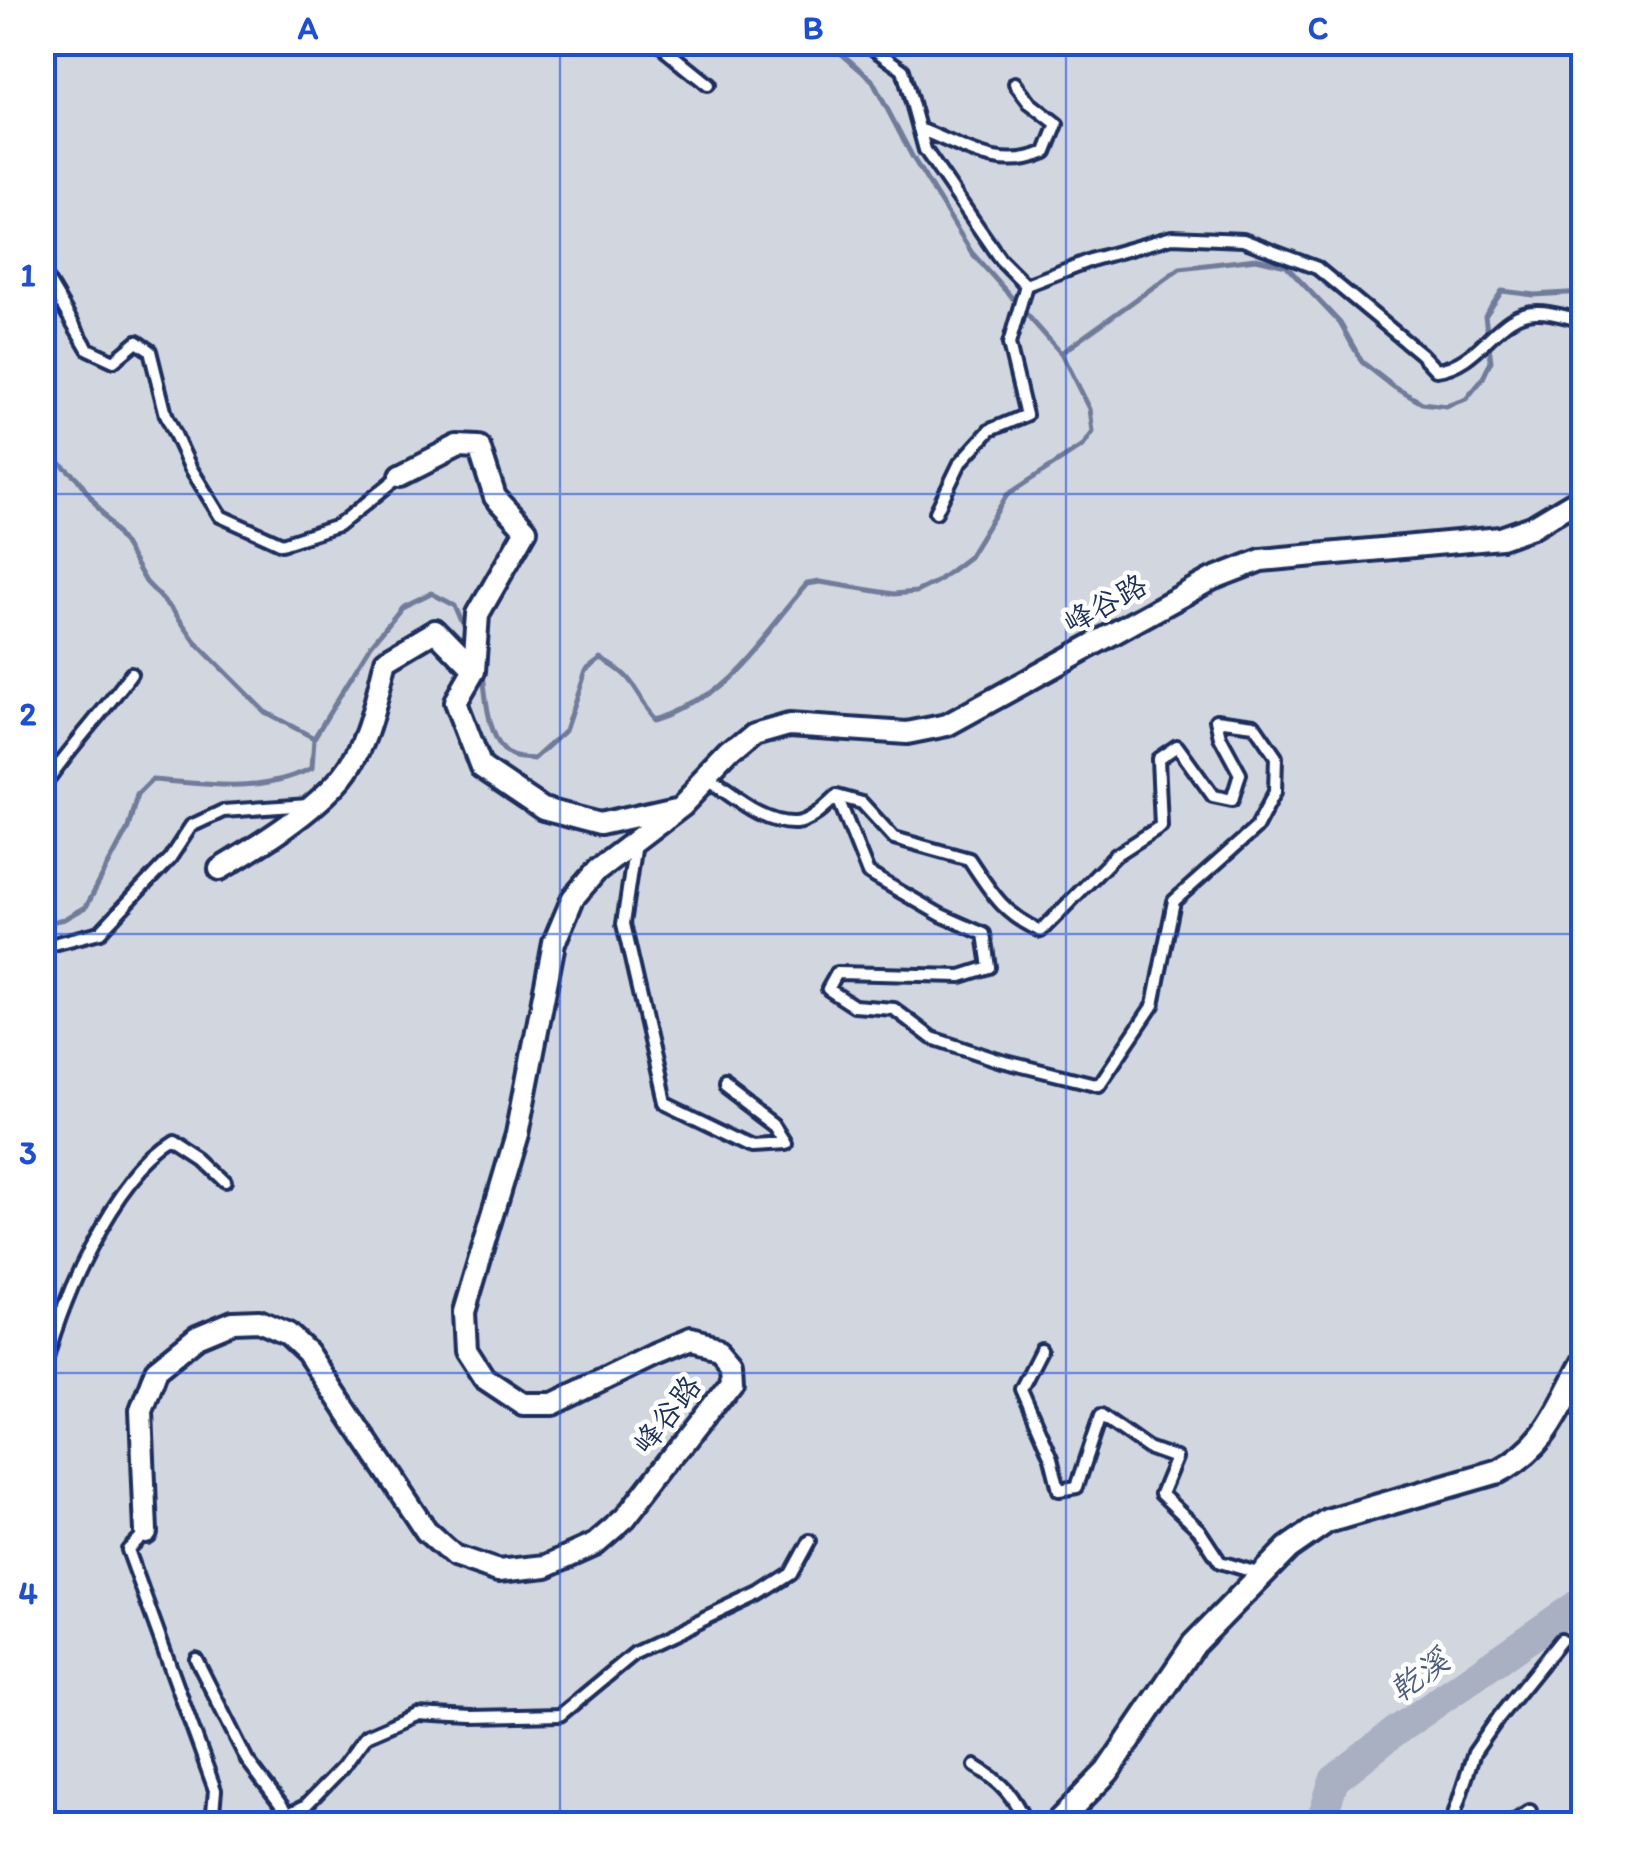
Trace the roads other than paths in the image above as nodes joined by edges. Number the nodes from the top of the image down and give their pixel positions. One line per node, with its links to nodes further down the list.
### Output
1 (655, 42): 4 (lane)
2 (864, 42): 5 (lane)
3 (1015, 83): 5 (lane)
4 (706, 84)
5 (919, 129): 7 (lane)
6 (42, 271): 9 (lane)
7 (1024, 290): 8 (lane); 11 (lane)
8 (1584, 320)
9 (401, 475): 12 (street)
10 (1584, 496): 14 (street, 峰谷路)
11 (936, 512)
12 (474, 670): 17 (street); 18 (street)
13 (131, 674): 15 (lane)
14 (707, 779): 16 (lane); 18 (street, 峰谷路)
15 (42, 788)
16 (837, 796): 16 (lane)
17 (310, 805): 20 (street); 21 (lane)
18 (682, 805): 19 (street, 峰谷路)
19 (635, 841): 22 (lane); 27 (street, 峰谷路)
20 (220, 869)
21 (42, 947)
22 (724, 1088)
23 (225, 1181): 26 (lane)
24 (1041, 1350): 29 (lane)
25 (1584, 1362): 29 (street)
26 (42, 1378)
27 (146, 1532): 35 (lane)
28 (809, 1541): 34 (lane)
29 (1262, 1574): 37 (street)
30 (1562, 1640): 38 (lane)
31 (196, 1659): 34 (lane)
32 (975, 1766): 36 (lane)
33 (1530, 1811): 39 (lane)
34 (288, 1814): 35 (lane)
35 (212, 1823)
36 (1026, 1824)
37 (1056, 1824)
38 (1451, 1824)
39 (1510, 1824)

